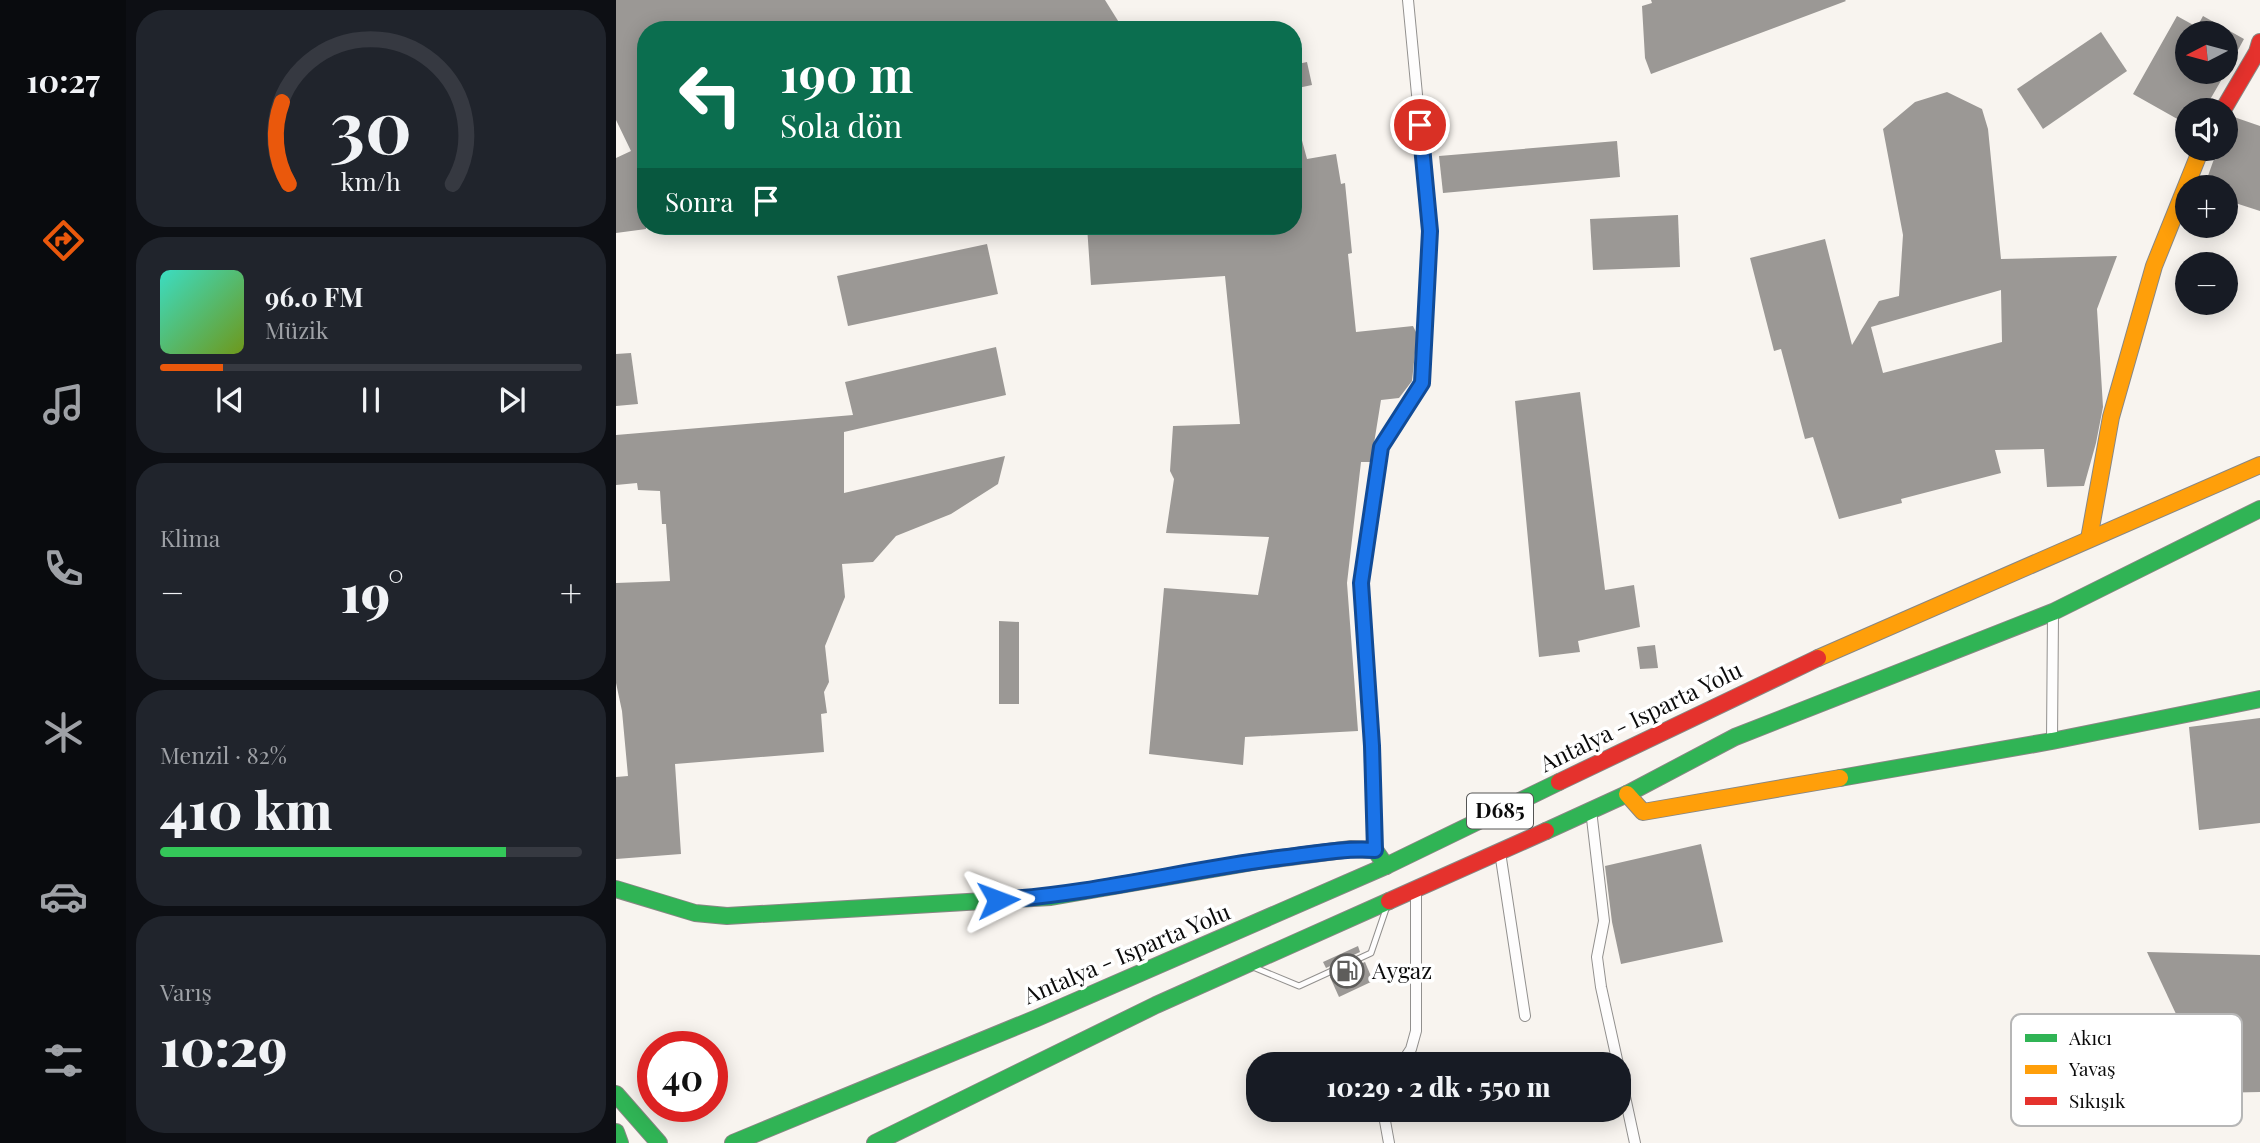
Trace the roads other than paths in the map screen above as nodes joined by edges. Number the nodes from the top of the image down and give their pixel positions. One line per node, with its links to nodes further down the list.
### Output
1 (1408, 0): 13 (street)
2 (2260, 42): 3 (main road)
3 (2230, 98)
4 (2196, 161): 7 (main road)
5 (2260, 465): 7 (main road, Antalya - Isparta Yolu / D685)
6 (2260, 509): 8 (main road, D685)
7 (2089, 539): 15 (main road, Antalya - Isparta Yolu / D685)
8 (2053, 612): 10 (street); 11 (main road, D685)
9 (2260, 699): 10 (main road)
10 (2052, 741): 11 (main road)
11 (1627, 794): 12 (main road, D685)
12 (1591, 810): 14 (main road, D685); 22 (street)
13 (1375, 850): 15 (main road); 16 (main road)
14 (1500, 852): 17 (main road, D685); 20 (street)
15 (1386, 866): 29 (main road, Antalya - Isparta Yolu / D685)
16 (616, 889)
17 (1416, 890): 18 (main road, D685); 21 (street)
18 (1389, 902): 19 (main road, D685); 19 (lane)
19 (1247, 965): 30 (main road, D685)
20 (1525, 1016)
21 (1409, 1052)
22 (1616, 1052)
23 (616, 1094): 28 (main road)
24 (1385, 1122): 31 (street)
25 (1630, 1122): 32 (street)
26 (616, 1132): 27 (main road)
27 (620, 1143)
28 (659, 1143)
29 (733, 1143)
30 (875, 1143)
31 (1389, 1143)
32 (1635, 1143)

